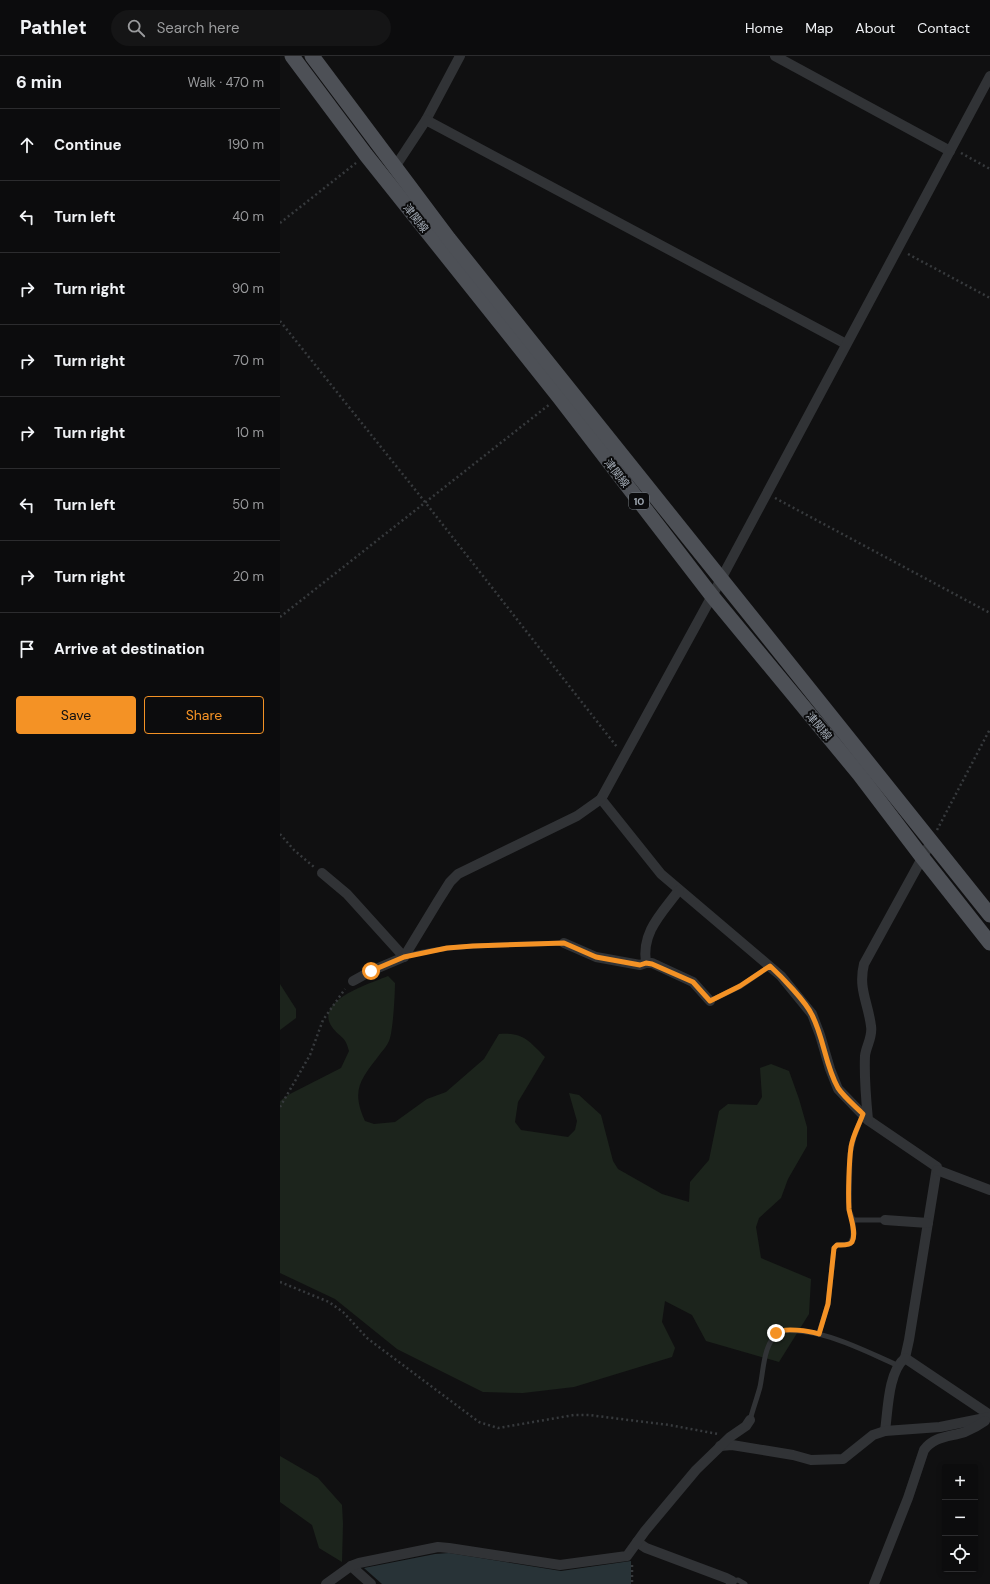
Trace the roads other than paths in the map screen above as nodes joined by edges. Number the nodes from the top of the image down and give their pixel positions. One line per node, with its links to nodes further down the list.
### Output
1 (292, 56): 11 (main road, 津関線 / 10)
2 (312, 56): 8 (main road, 津関線 / 10)
3 (460, 56): 6 (street)
4 (775, 56): 7 (street)
5 (990, 76): 7 (street)
6 (426, 120): 8 (street); 9 (street)
7 (951, 150): 9 (street)
8 (395, 167): 10 (main road, 津関線 / 10)
9 (846, 344): 10 (street)
10 (721, 579): 11 (street); 13 (main road, 津関線 / 10)
11 (712, 596): 12 (street); 14 (main road, 津関線 / 10)
12 (602, 799): 16 (street); 20 (street)
13 (931, 842): 14 (street); 17 (main road, 津関線 / 10)
14 (922, 857): 19 (main road, 津関線 / 10); 25 (street)
15 (322, 873): 20 (street)
16 (679, 890): 21 (street); 22 (street)
17 (990, 915)
18 (564, 943): 20 (lane); 21 (street)
19 (990, 943)
20 (404, 957): 23 (street)
21 (646, 963): 24 (street)
22 (770, 966): 24 (lane); 25 (street)
23 (353, 981)
24 (710, 1001)
25 (866, 1117): 26 (street); 28 (lane)
26 (937, 1170): 27 (street); 30 (street)
27 (990, 1190)
28 (852, 1220): 29 (lane); 31 (lane)
29 (885, 1220): 30 (street)
30 (928, 1224): 32 (street)
31 (819, 1334): 33 (lane); 35 (lane)
32 (905, 1358): 33 (street); 34 (street)
33 (897, 1365): 36 (street)
34 (990, 1417): 36 (street); 44 (street)
35 (750, 1420): 37 (street)
36 (885, 1431): 37 (street)
37 (720, 1446): 38 (street)
38 (637, 1542): 39 (street); 40 (street)
39 (351, 1566): 41 (street); 42 (street)
40 (732, 1583): 43 (lane)
41 (326, 1584)
42 (371, 1584)
43 (745, 1584)
44 (874, 1584)

